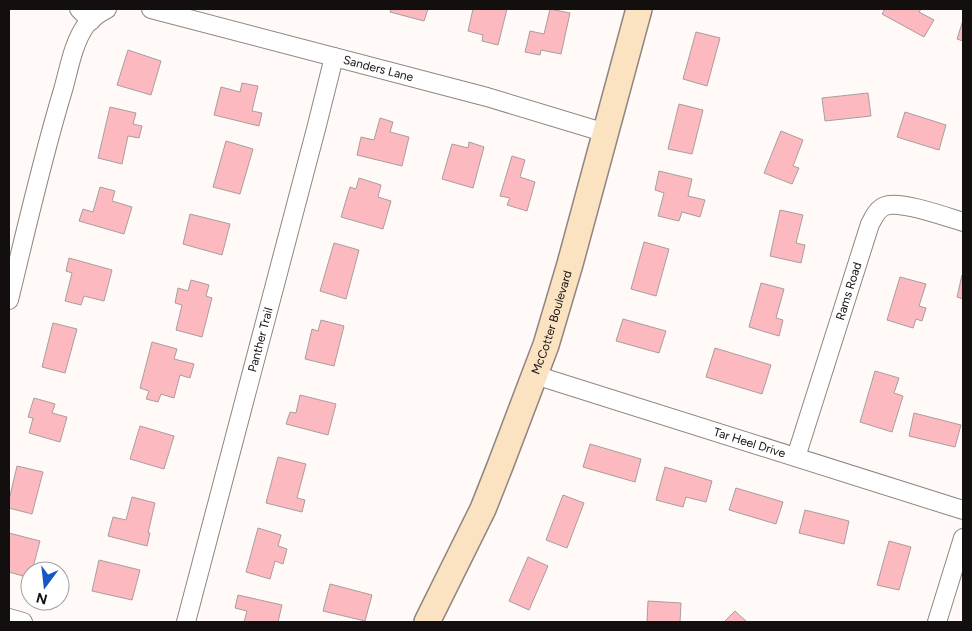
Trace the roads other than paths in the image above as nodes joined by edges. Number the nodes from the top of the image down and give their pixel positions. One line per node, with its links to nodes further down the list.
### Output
1 (107, 9): 4 (street)
2 (151, 9): 5 (street, Sanders Lane)
3 (639, 9): 6 (street, McCotter Boulevard)
4 (85, 15): 8 (street)
5 (334, 57): 6 (street, Sanders Lane); 15 (street, Panther Trail)
6 (606, 133): 9 (street, McCotter Boulevard)
7 (963, 222): 10 (street, Rams Road)
8 (9, 300)
9 (535, 375): 10 (street, Tar Heel Drive); 16 (street, McCotter Boulevard)
10 (796, 457): 11 (street, Tar Heel Drive)
11 (963, 510)
12 (963, 538): 17 (street)
13 (9, 618): 14 (street)
14 (23, 622)
15 (186, 622)
16 (427, 622)
17 (937, 622)

